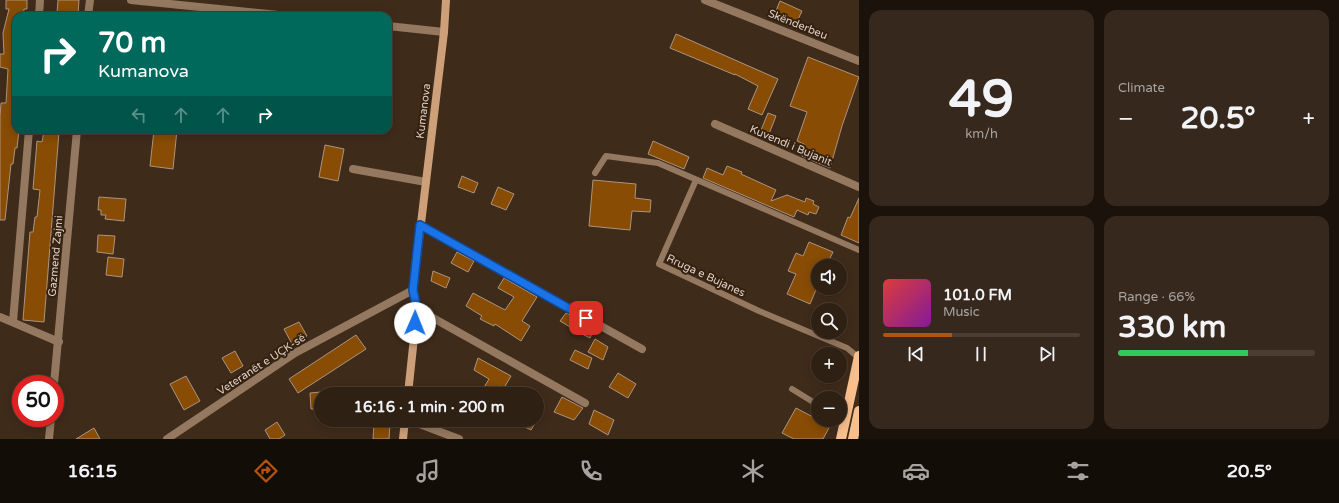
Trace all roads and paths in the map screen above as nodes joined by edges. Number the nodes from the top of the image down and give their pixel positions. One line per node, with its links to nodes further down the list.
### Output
1 (40, 0): 6 (street)
2 (90, 0): 7 (street)
3 (131, 0): 8 (street)
4 (446, 0): 10 (main road, Kumanova)
5 (705, 0): 11 (street, Skënderbeu)
6 (39, 12)
7 (88, 12)
8 (249, 12)
9 (392, 26): 10 (street)
10 (444, 32): 18 (main road, Kumanova)
11 (859, 61)
12 (715, 124): 19 (street, Kuvendi i Bujanit)
13 (30, 134): 25 (street)
14 (78, 134): 26 (street, Gazmend Zajmi)
15 (353, 169): 18 (street)
16 (595, 173): 17 (lane)
17 (696, 180): 21 (lane); 28 (lane, Rruga e Bujanes)
18 (426, 182): 20 (main road, Kumanova)
19 (859, 187)
20 (420, 225): 22 (main road, Kumanova); 27 (street)
21 (859, 250)
22 (413, 290): 23 (main road, Kumanova); 41 (street, Veteranët e UÇK-së)
23 (417, 309): 30 (main road, Kumanova); 34 (street)
24 (0, 317): 25 (street)
25 (14, 322): 26 (street)
26 (59, 342): 29 (street, Gazmend Zajmi)
27 (642, 349)
28 (859, 357): 33 (main road)
29 (55, 375)
30 (409, 387)
31 (792, 389): 32 (lane)
32 (811, 401)
33 (847, 401)
34 (585, 403)
35 (859, 412): 45 (main road)
36 (50, 427): 40 (street)
37 (404, 427): 42 (main road)
38 (427, 427): 43 (street)
39 (842, 427): 44 (main road)
40 (49, 439)
41 (167, 439)
42 (403, 439)
43 (459, 439)
44 (841, 439)
45 (853, 439)

